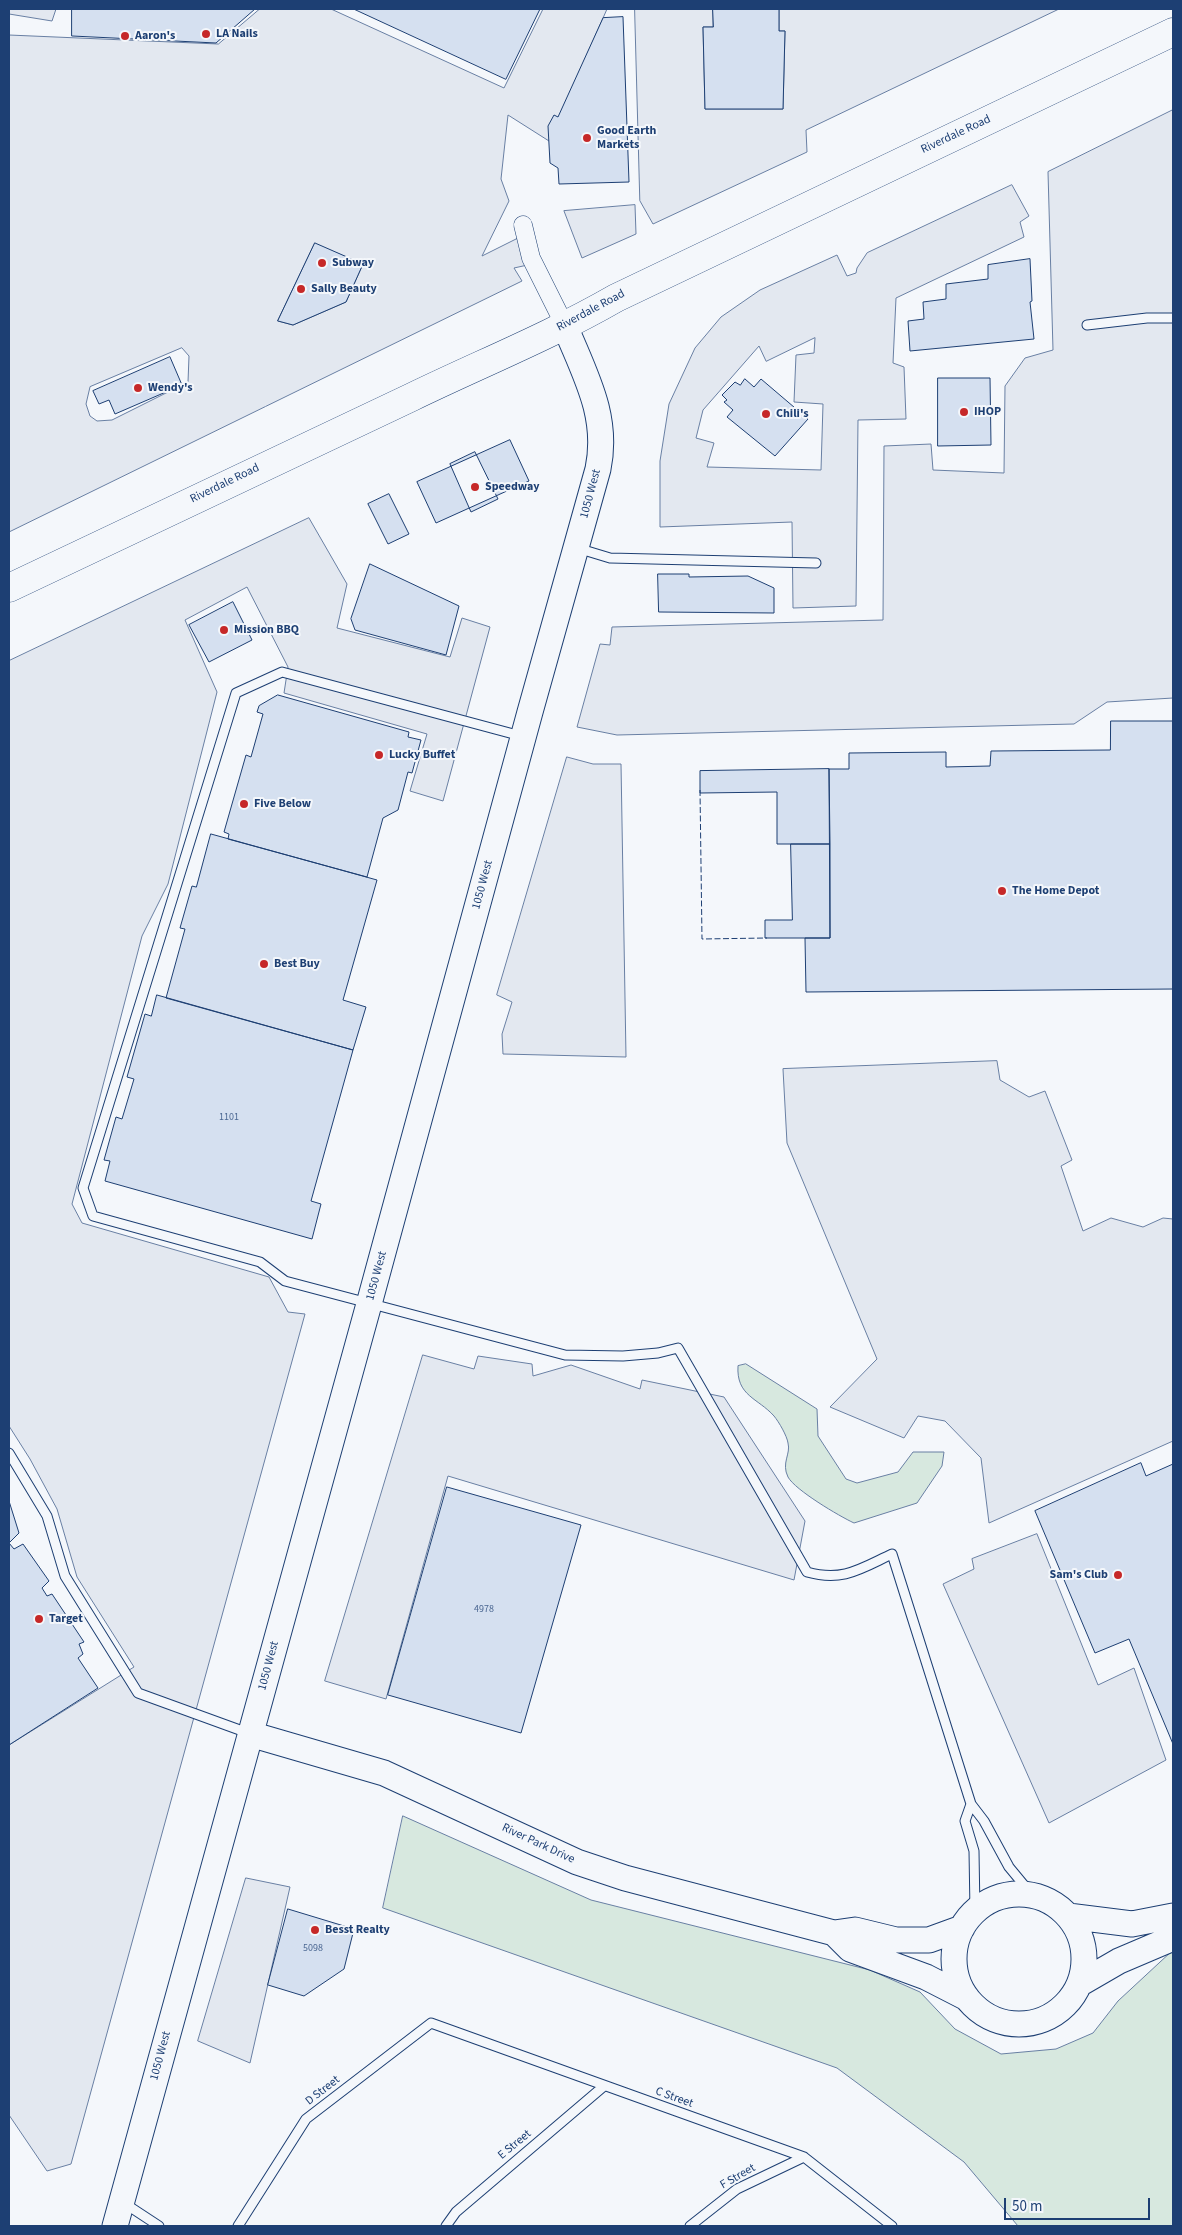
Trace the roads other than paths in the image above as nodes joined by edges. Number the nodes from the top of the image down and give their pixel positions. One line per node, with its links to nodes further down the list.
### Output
1 (1173, 32): 5 (main road, Riverdale Road)
2 (524, 225): 5 (street)
3 (1173, 318): 4 (lane)
4 (1087, 325)
5 (565, 326): 6 (main road, 1050 West); 8 (main road, Riverdale Road)
6 (577, 548): 7 (lane); 9 (main road, 1050 West)
7 (816, 563)
8 (9, 588)
9 (524, 736): 10 (main road, 1050 West); 10 (lane)
10 (369, 1304): 12 (main road, 1050 West); 13 (lane)
11 (9, 1453): 12 (lane)
12 (250, 1734): 18 (main road, River Park Drive); 25 (main road, 1050 West)
13 (971, 1804): 14 (lane); 17 (lane)
14 (1034, 1896): 15 (main road); 17 (main road)
15 (1068, 1916): 16 (main road); 20 (main road)
16 (1173, 1916)
17 (968, 1920): 18 (main road, River Park Drive); 21 (main road)
18 (834, 1933): 21 (main road, River Park Drive)
19 (1173, 1938): 20 (main road)
20 (1080, 1982): 21 (main road)
21 (967, 1998)
22 (431, 2023): 23 (lane, C Street); 28 (lane, D Street)
23 (604, 2086): 24 (lane, C Street); 29 (lane, E Street)
24 (804, 2157): 30 (lane, F Street); 31 (lane, C Street)
25 (122, 2202): 26 (main road, 1050 West); 27 (lane)
26 (115, 2226)
27 (159, 2226)
28 (238, 2226)
29 (446, 2226)
30 (690, 2226)
31 (892, 2226)

